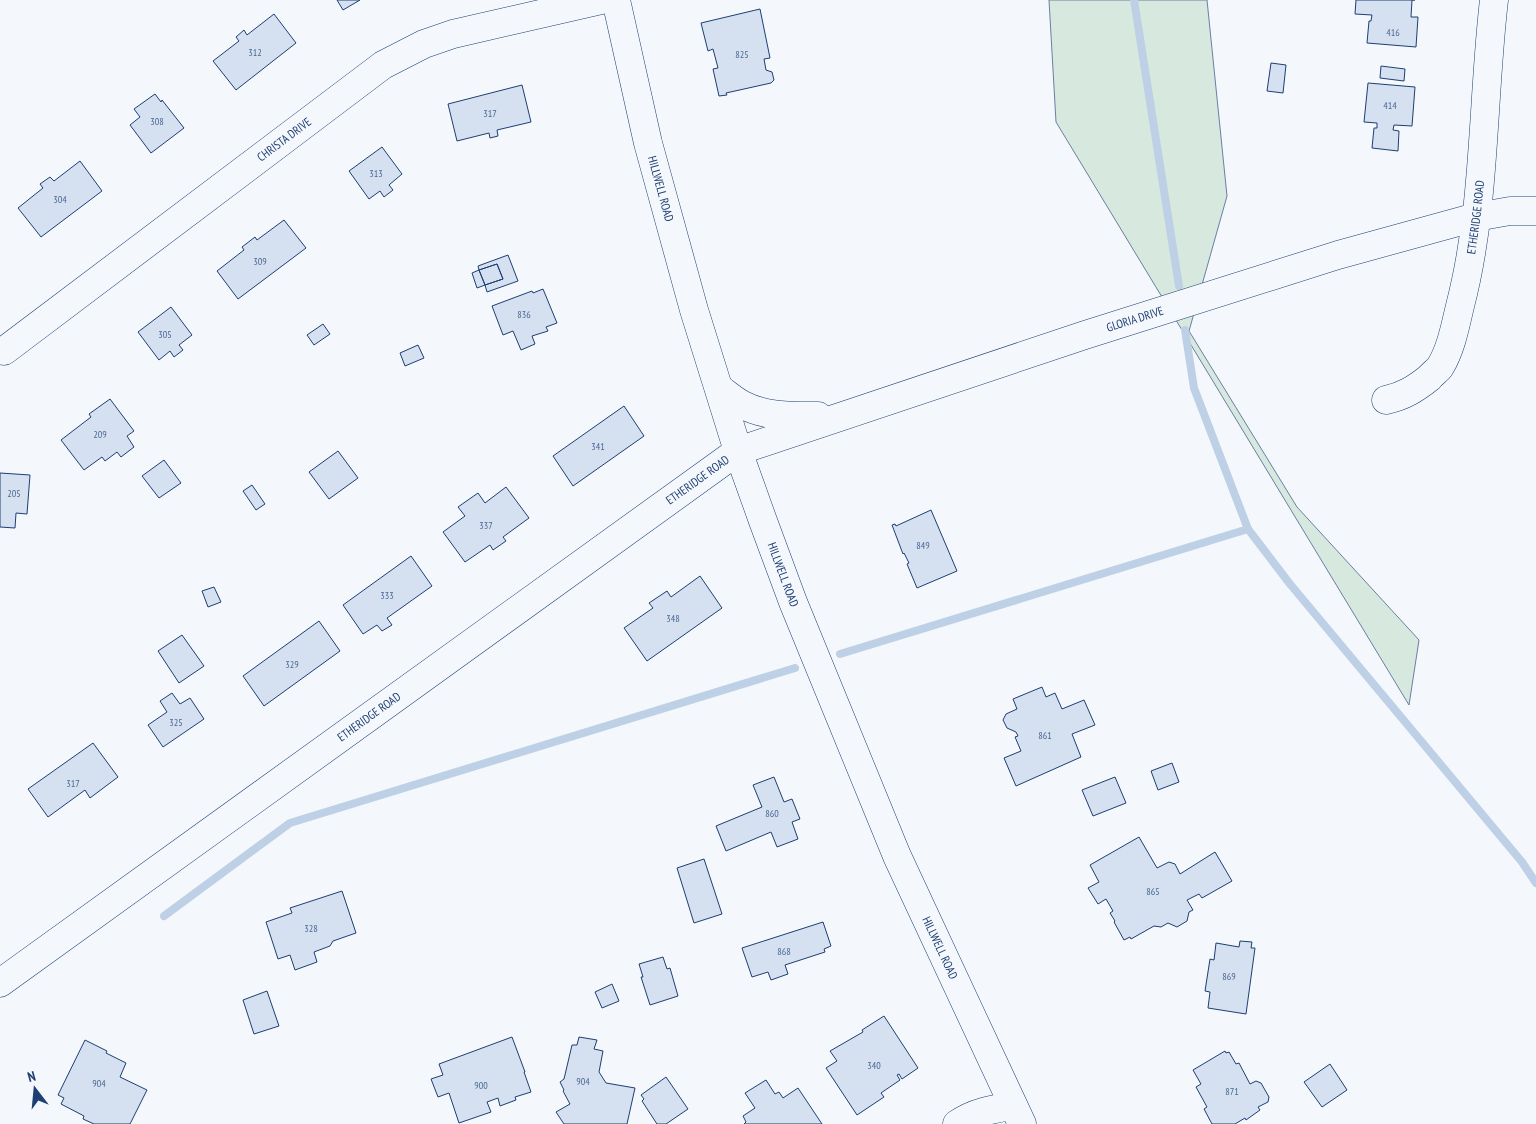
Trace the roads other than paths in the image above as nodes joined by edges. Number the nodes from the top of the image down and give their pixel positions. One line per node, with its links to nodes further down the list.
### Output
1 (601, 0): 6 (street, CHRISTA DRIVE)
2 (616, 0): 7 (street, HILLWELL ROAD)
3 (1494, 0): 5 (street, ETHERIDGE ROAD)
4 (1536, 211): 5 (street, GLORIA DRIVE)
5 (1476, 218): 8 (street, ETHERIDGE ROAD); 9 (street, GLORIA DRIVE)
6 (4, 351)
7 (720, 389): 9 (street); 10 (street, HILLWELL ROAD)
8 (1386, 400)
9 (837, 417): 10 (street, GLORIA DRIVE)
10 (738, 451): 11 (street, ETHERIDGE ROAD); 12 (street, HILLWELL ROAD)
11 (0, 983)
12 (1017, 1115): 13 (street)
13 (957, 1124)

